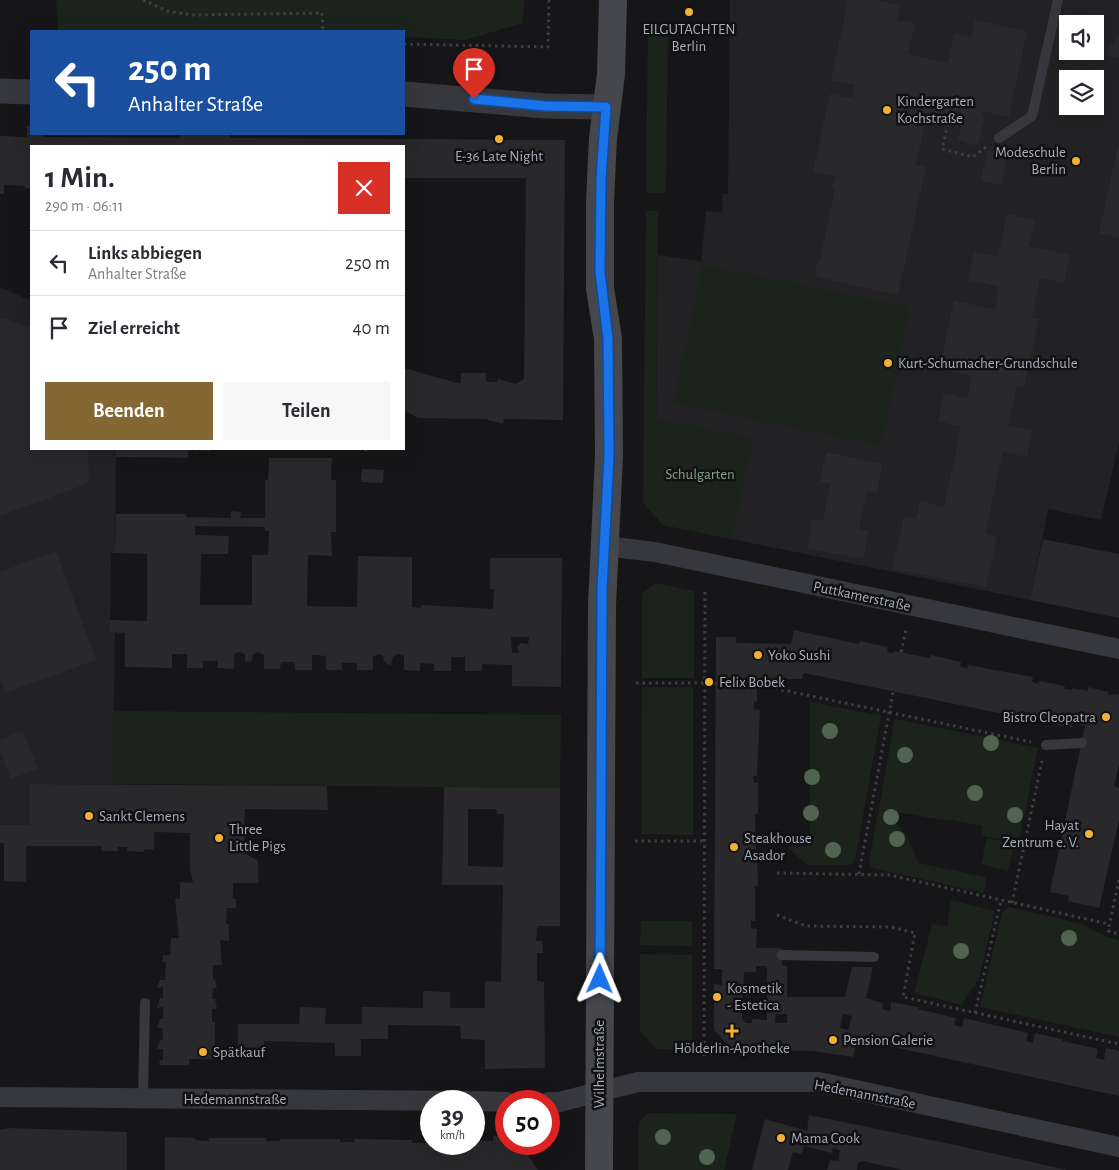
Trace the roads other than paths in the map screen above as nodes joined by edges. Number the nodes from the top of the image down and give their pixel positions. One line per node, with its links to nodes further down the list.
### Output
1 (613, 0): 6 (main road, Wilhelmstraße)
2 (1058, 0): 7 (lane)
3 (0, 91): 4 (street)
4 (30, 92)
5 (405, 94): 6 (street)
6 (606, 107): 8 (main road, Wilhelmstraße)
7 (999, 138)
8 (605, 546): 9 (street, Puttkamerstraße); 15 (main road, Wilhelmstraße)
9 (1119, 649)
10 (1082, 743): 11 (lane)
11 (1046, 745)
12 (782, 955): 13 (lane)
13 (874, 957)
14 (145, 1003): 17 (lane)
15 (600, 1093): 19 (street, Hedemannstraße); 20 (street, Hedemannstraße); 21 (main road, Wilhelmstraße)
16 (0, 1097): 17 (street, Hedemannstraße)
17 (143, 1098): 18 (street, Hedemannstraße)
18 (420, 1101)
19 (560, 1102)
20 (1119, 1147)
21 (599, 1170)

